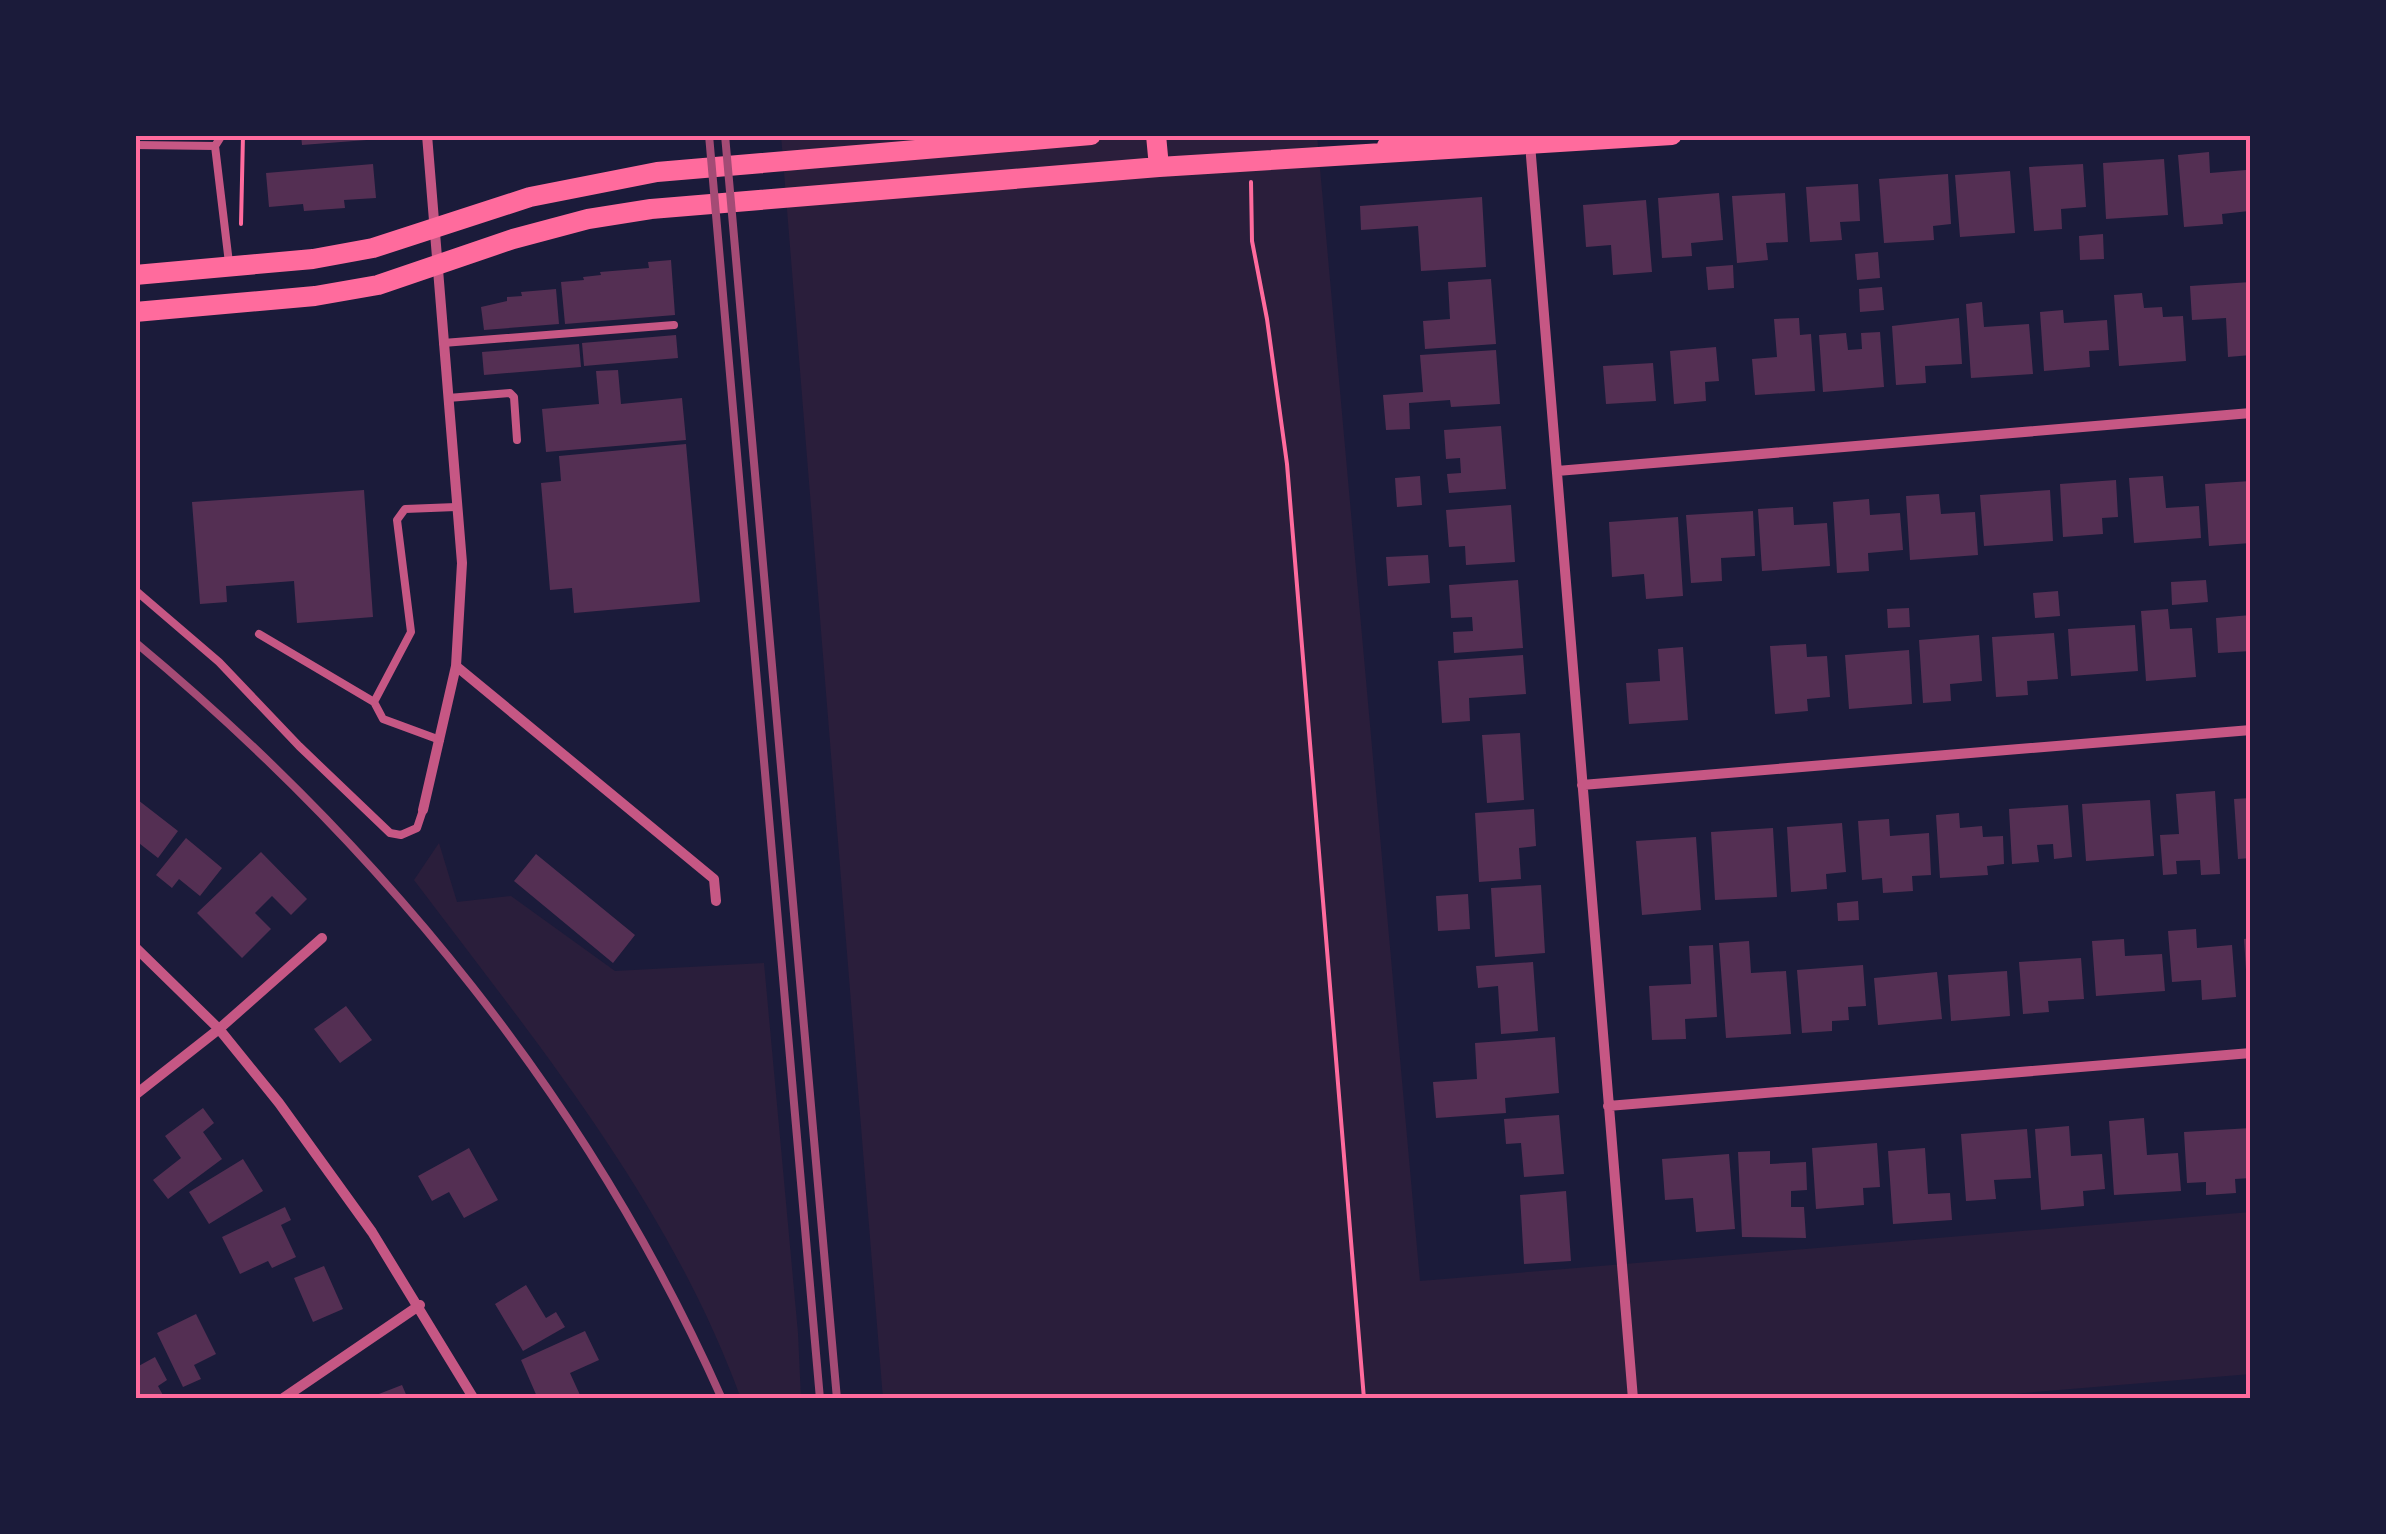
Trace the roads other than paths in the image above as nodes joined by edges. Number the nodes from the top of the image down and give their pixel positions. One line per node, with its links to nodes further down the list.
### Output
1 (222, 135): 9 (lane)
2 (427, 135): 12 (street)
3 (1091, 135): 12 (main road)
4 (1156, 135): 11 (main road)
5 (1440, 135): 10 (main road)
6 (1672, 135): 7 (main road)
7 (1529, 140): 10 (main road); 24 (street)
8 (135, 145): 9 (lane)
9 (215, 146): 15 (lane)
10 (1357, 156): 11 (main road)
11 (1159, 167): 14 (main road)
12 (437, 228): 13 (main road); 14 (street)
13 (265, 264): 15 (main road); 17 (main road)
14 (438, 267): 17 (main road); 20 (street)
15 (230, 268): 16 (main road)
16 (135, 275)
17 (269, 300): 18 (main road)
18 (135, 312)
19 (674, 324): 20 (lane)
20 (444, 343): 21 (street)
21 (448, 398): 23 (lane); 25 (street)
22 (2251, 413): 24 (street)
23 (517, 440)
24 (1557, 472): 32 (street)
25 (456, 507): 28 (street); 29 (lane)
26 (135, 590): 33 (lane)
27 (259, 634): 29 (lane)
28 (456, 666): 31 (street); 34 (street)
29 (374, 702): 31 (lane)
30 (2251, 730): 32 (street)
31 (440, 740): 33 (street)
32 (1582, 784): 40 (street)
33 (422, 810)
34 (716, 901)
35 (322, 938): 37 (street)
36 (135, 947): 37 (street)
37 (219, 1029): 39 (street); 41 (street)
38 (2251, 1053): 40 (street)
39 (135, 1094)
40 (1608, 1106): 44 (street)
41 (420, 1305): 42 (street); 43 (street)
42 (282, 1399)
43 (474, 1399)
44 (1632, 1399)

